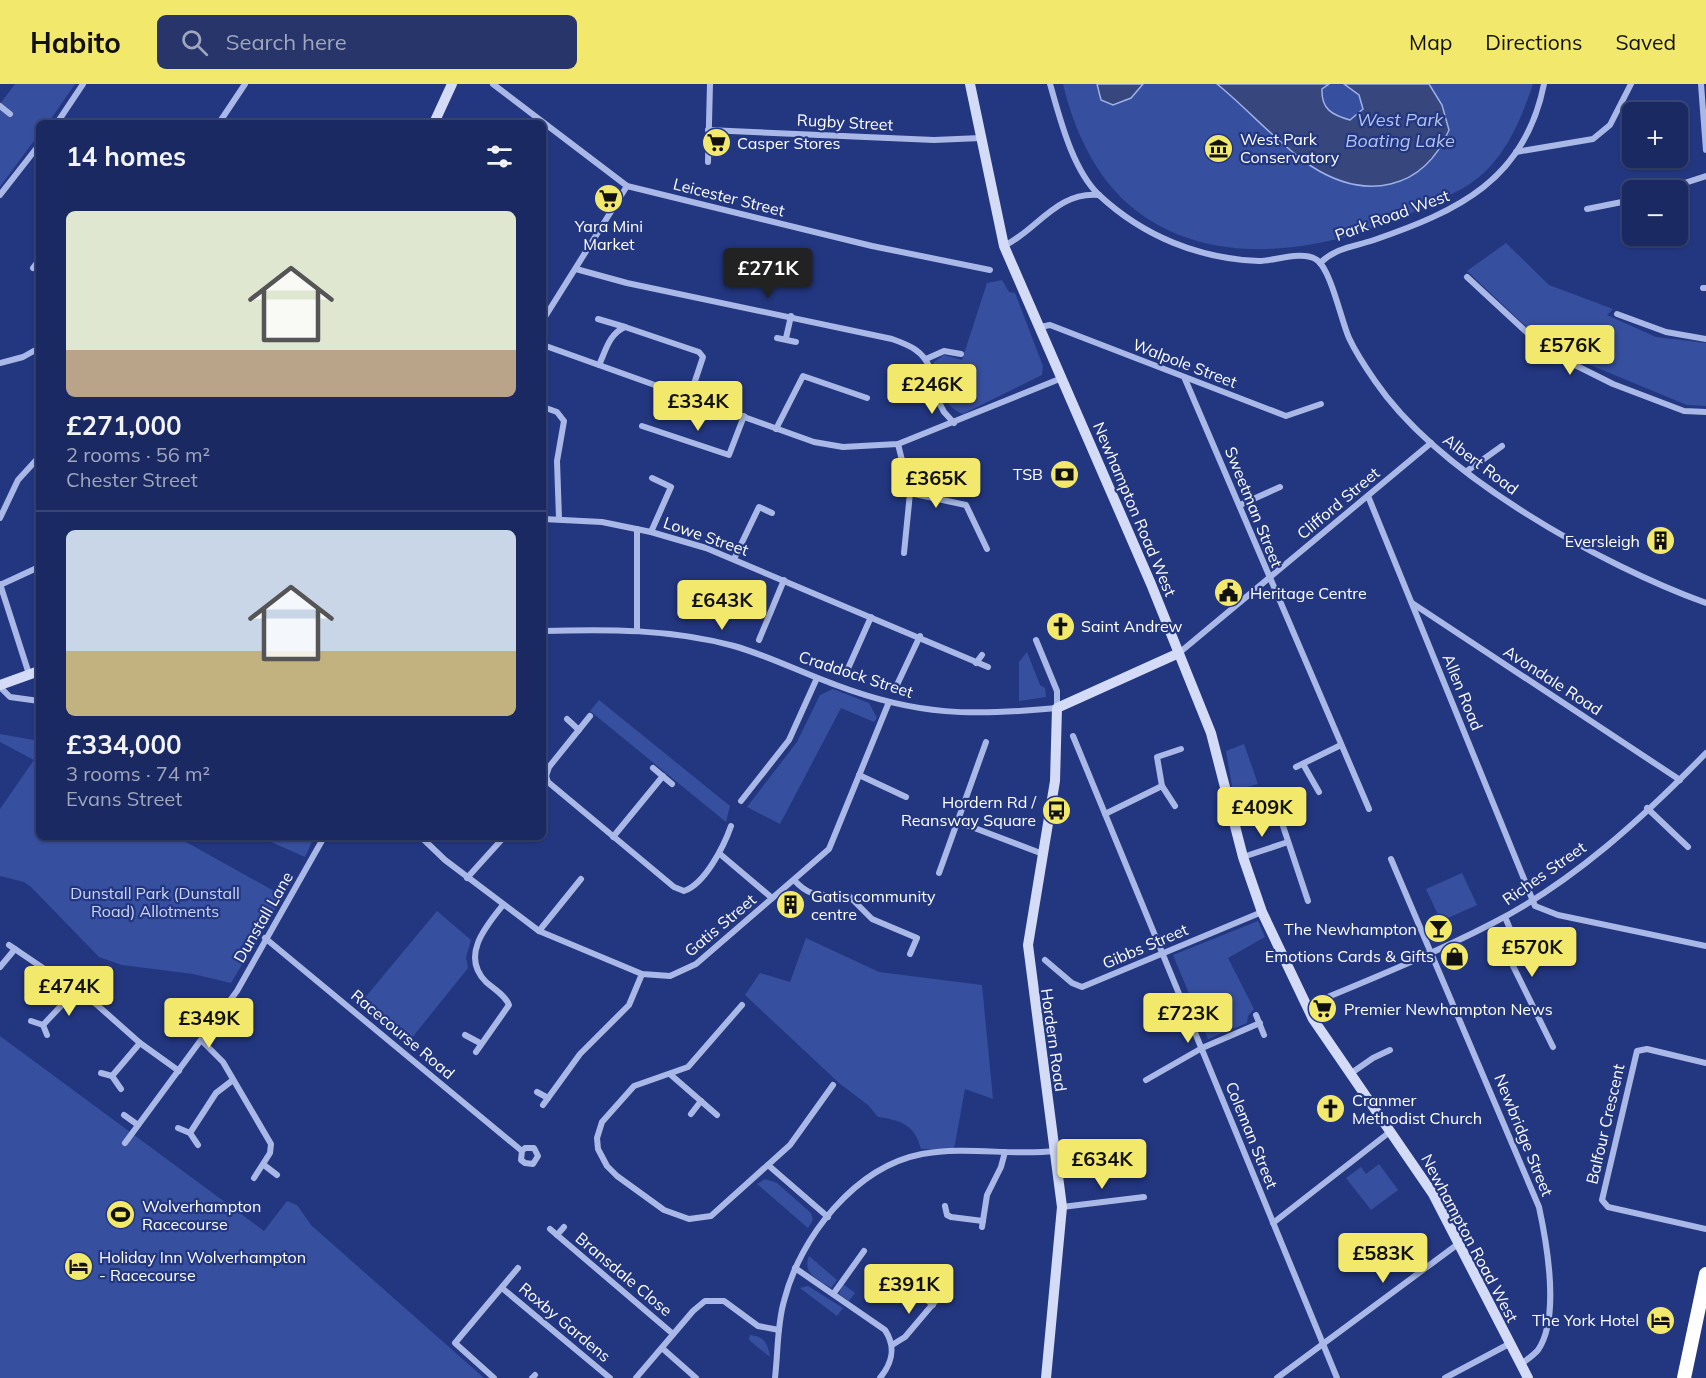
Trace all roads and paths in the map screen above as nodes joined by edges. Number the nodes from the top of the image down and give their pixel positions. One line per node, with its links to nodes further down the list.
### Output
1 (83, 84): 14 (street)
2 (245, 84): 15 (street)
3 (452, 84): 16 (street)
4 (493, 84): 17 (street, Leicester Street)
5 (710, 84): 19 (street)
6 (970, 84): 20 (street, Newhampton Road West)
7 (1050, 84): 29 (street)
8 (1544, 84): 23 (street, Park Road West)
9 (1631, 84): 23 (street)
10 (1701, 84): 13 (street)
11 (0, 106): 12 (street)
12 (10, 114)
13 (1705, 119): 22 (street)
14 (59, 120)
15 (221, 120)
16 (435, 120)
17 (543, 120)
18 (546, 122): 27 (street, Leicester Street)
19 (708, 130): 20 (street, Rugby Street); 24 (street)
20 (981, 138): 32 (street, Newhampton Road West)
21 (36, 149): 28 (street)
22 (1706, 150)
23 (1516, 152): 33 (street, Park Road West)
24 (708, 162)
25 (1706, 176): 26 (street)
26 (1688, 182)
27 (627, 186): 36 (street); 37 (street, Leicester Street)
28 (0, 195)
29 (1099, 195): 32 (street); 33 (street)
30 (1622, 202): 31 (street)
31 (1587, 209)
32 (1004, 246): 44 (street, Newhampton Road West)
33 (1320, 263): 68 (street, Albert Road)
34 (36, 264): 35 (street)
35 (33, 268)
36 (576, 269): 40 (street); 41 (street)
37 (990, 270)
38 (1467, 277): 63 (street)
39 (1617, 314): 47 (street)
40 (546, 315)
41 (792, 316): 46 (street); 52 (street)
42 (598, 319): 43 (street)
43 (625, 327): 54 (street); 59 (street)
44 (1040, 327): 56 (street, Newhampton Road West); 57 (street, Walpole Street)
45 (777, 338): 46 (street)
46 (786, 339): 48 (street)
47 (1706, 339)
48 (796, 342)
49 (546, 346): 54 (street)
50 (36, 350): 53 (street)
51 (961, 354): 52 (street)
52 (926, 359): 55 (street)
53 (0, 363)
54 (599, 365): 59 (street)
55 (930, 369)
56 (1062, 378): 65 (street); 99 (street, Newhampton Road West)
57 (1185, 379): 61 (street, Walpole Street); 77 (street, Sweetman Street)
58 (933, 391): 65 (street)
59 (690, 396): 64 (street)
60 (867, 398): 67 (street)
61 (1321, 404)
62 (546, 408): 81 (street)
63 (1706, 412)
64 (744, 416): 66 (street); 67 (street)
65 (954, 423): 69 (street)
66 (642, 426)
67 (776, 429): 69 (street)
68 (1431, 443): 72 (street, Albert Road); 76 (street, Clifford Street)
69 (898, 444): 75 (street)
70 (1502, 446): 72 (street)
71 (36, 460): 79 (street)
72 (1467, 471): 92 (street, Albert Road)
73 (652, 478): 83 (street)
74 (1280, 487): 77 (street)
75 (910, 493): 84 (street); 85 (street)
76 (1368, 496): 88 (street, Clifford Street); 91 (street, Allen Road)
77 (1240, 505): 88 (street, Sweetman Street)
78 (772, 513): 86 (street)
79 (0, 518)
80 (546, 519): 81 (street, Lowe Street)
81 (559, 519): 82 (street, Lowe Street)
82 (637, 529): 83 (street, Lowe Street); 94 (street)
83 (651, 532): 86 (street, Lowe Street)
84 (987, 549)
85 (904, 554)
86 (735, 559): 89 (street, Lowe Street)
87 (36, 568): 90 (street)
88 (1269, 578): 99 (street, Clifford Street); 116 (street, Sweetman Street)
89 (784, 580): 93 (street, Lowe Street); 97 (street)
90 (0, 584): 103 (street)
91 (1412, 603): 124 (street, Avondale Road); 152 (street, Allen Road)
92 (1706, 603)
93 (871, 617): 96 (street, Lowe Street); 104 (street)
94 (637, 629): 95 (street, Craddock Street); 105 (street, Craddock Street)
95 (546, 631)
96 (920, 636): 101 (street, Lowe Street); 107 (street)
97 (759, 640)
98 (1036, 640): 110 (street)
99 (1179, 653): 110 (street); 145 (street, Newhampton Road West)
100 (982, 655): 101 (street)
101 (976, 663): 102 (street, Lowe Street)
102 (988, 667)
103 (34, 673): 106 (street)
104 (846, 673)
105 (817, 678): 109 (street, Craddock Street); 130 (street)
106 (0, 686): 108 (street)
107 (895, 689)
108 (36, 701)
109 (889, 702): 110 (street, Craddock Street); 123 (street, Gatis Street)
110 (1057, 708): 144 (street, Hordern Road)
111 (590, 716): 113 (street)
112 (567, 719): 113 (street)
113 (579, 730): 137 (street)
114 (1073, 736): 134 (street, Coleman Street)
115 (986, 742): 135 (street)
116 (1341, 745): 119 (street); 133 (street, Sweetman Street)
117 (1181, 749): 126 (street)
118 (1706, 753): 124 (street, Riches Street)
119 (1303, 764): 120 (street); 127 (street)
120 (1296, 767)
121 (653, 768): 122 (street)
122 (663, 776): 125 (street); 137 (street)
123 (858, 776): 129 (street); 150 (street, Gatis Street)
124 (1680, 780): 132 (street, Riches Street)
125 (672, 784)
126 (1162, 786): 131 (street); 134 (street)
127 (1319, 792)
128 (1272, 793): 141 (street)
129 (906, 797)
130 (741, 801)
131 (1175, 806)
132 (1647, 808): 142 (street); 152 (street, Riches Street)
133 (1369, 809)
134 (1105, 814): 161 (street, Coleman Street)
135 (956, 821): 144 (street); 147 (street)
136 (731, 826): 143 (street)
137 (613, 837): 143 (street)
138 (323, 840): 158 (street, Dunstall Lane)
139 (424, 840): 148 (street, Gatis Street)
140 (501, 840): 148 (street)
141 (1288, 842): 145 (street); 153 (street)
142 (1688, 847)
143 (720, 854): 151 (street)
144 (1043, 854): 207 (street, Hordern Road)
145 (1243, 857): 155 (street, Newhampton Road West)
146 (1391, 859): 160 (street)
147 (939, 873)
148 (468, 878): 154 (street, Gatis Street)
149 (581, 879): 157 (street)
150 (794, 880): 151 (street, Gatis Street); 162 (street)
151 (772, 898): 165 (street, Gatis Street)
152 (1532, 899): 156 (street, Riches Street); 159 (street)
153 (1308, 902)
154 (503, 904): 157 (street, Gatis Street); 178 (street)
155 (1262, 912): 161 (street, Gibbs Street); 168 (street, Newhampton Road West)
156 (1505, 917): 160 (street, Riches Street); 179 (street)
157 (538, 931): 165 (street, Gatis Street)
158 (265, 938): 176 (street, Dunstall Lane); 206 (street, Racecourse Road)
159 (1706, 946)
160 (1431, 951): 168 (street, Riches Street); 238 (street, Newbridge Street)
161 (1162, 953): 163 (street, Gibbs Street); 180 (street, Coleman Street)
162 (910, 954)
163 (1045, 960)
164 (0, 967): 166 (street)
165 (642, 975): 194 (street)
166 (75, 991): 172 (street); 177 (street)
167 (742, 1005): 187 (street)
168 (1306, 1006): 186 (street, Newhampton Road West)
169 (1256, 1015): 171 (street)
170 (31, 1021): 172 (street)
171 (1260, 1023): 175 (street); 180 (street)
172 (43, 1024): 173 (street)
173 (47, 1035)
174 (465, 1035): 178 (street)
175 (1264, 1035)
176 (201, 1040): 184 (street, Dunstall Lane); 189 (street)
177 (141, 1043): 184 (street); 188 (street)
178 (480, 1043): 182 (street)
179 (1553, 1047)
180 (1202, 1048): 190 (street); 217 (street, Coleman Street)
181 (1390, 1050): 186 (street)
182 (476, 1052)
183 (1706, 1063): 220 (street, Balfour Crescent)
184 (179, 1071): 200 (street, Dunstall Lane)
185 (101, 1073): 188 (street)
186 (1350, 1074): 202 (street, Newhampton Road West)
187 (671, 1075): 195 (street); 210 (street)
188 (112, 1076): 192 (street)
189 (233, 1080): 203 (street); 209 (street)
190 (1146, 1080)
191 (833, 1085): 210 (street)
192 (121, 1089)
193 (537, 1092): 194 (street)
194 (548, 1098): 196 (street)
195 (700, 1101): 197 (street); 198 (street)
196 (543, 1105)
197 (690, 1114)
198 (717, 1114)
199 (124, 1115): 200 (street)
200 (138, 1125): 204 (street, Dunstall Lane)
201 (178, 1128): 203 (street)
202 (1392, 1130): 217 (street); 222 (street, Newhampton Road West)
203 (190, 1133): 205 (street)
204 (125, 1143)
205 (198, 1145)
206 (522, 1151)
207 (1055, 1151): 208 (street); 215 (street, Hordern Road)
208 (1005, 1152): 214 (street); 216 (street)
209 (264, 1165): 211 (street); 212 (street)
210 (768, 1165): 216 (street)
211 (277, 1175)
212 (254, 1178)
213 (1144, 1197): 215 (street)
214 (945, 1206)
215 (1062, 1207): 245 (street, Hordern Road)
216 (828, 1217): 225 (street)
217 (1273, 1223): 236 (street, Coleman Street)
218 (564, 1227): 221 (street, Bransdale Close)
219 (550, 1229): 221 (street, Bransdale Close)
220 (1706, 1229)
221 (557, 1235): 233 (street, Bransdale Close)
222 (1458, 1244): 234 (street, Newhampton Road West); 236 (street)
223 (864, 1251): 228 (street)
224 (518, 1268): 227 (street, Roxby Gardens)
225 (795, 1268): 228 (street); 232 (street)
226 (1706, 1274): 250 (highway)
227 (502, 1288): 239 (street, Roxby Gardens); 240 (street, Roxby Gardens)
228 (834, 1293): 235 (street)
229 (923, 1297): 231 (street)
230 (938, 1298): 231 (street)
231 (933, 1305): 235 (street)
232 (779, 1330): 233 (street); 243 (street)
233 (673, 1334): 237 (street)
234 (1509, 1344): 238 (street, Newhampton Road West); 248 (street)
235 (892, 1345): 244 (street)
236 (1322, 1345): 246 (street); 247 (street, Coleman Street)
237 (662, 1348): 241 (street); 242 (street)
238 (1520, 1365): 249 (street, Newhampton Road West)
239 (494, 1378)
240 (610, 1378)
241 (636, 1378)
242 (696, 1378)
243 (775, 1378)
244 (880, 1378)
245 (1046, 1378)
246 (1277, 1378)
247 (1337, 1378)
248 (1445, 1378)
249 (1528, 1378)
250 (1684, 1378)

